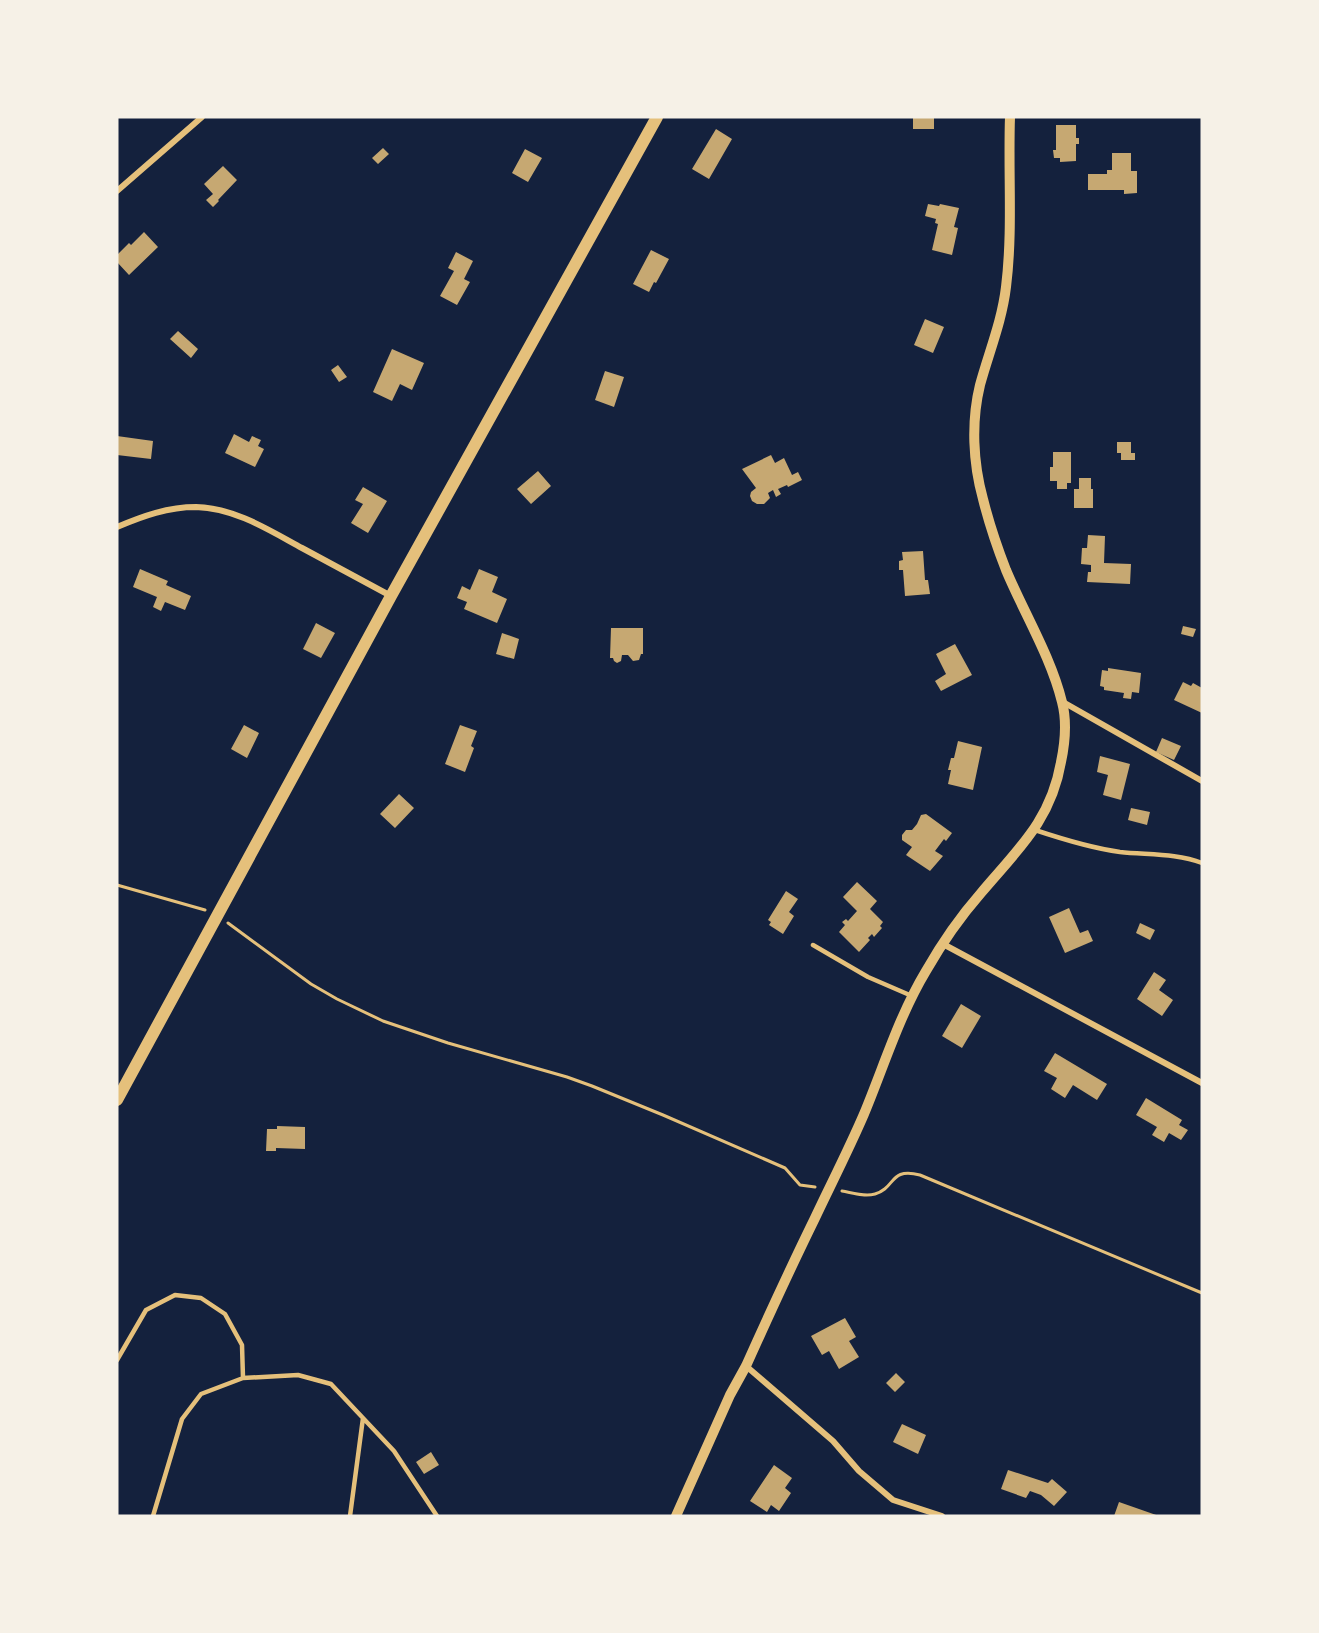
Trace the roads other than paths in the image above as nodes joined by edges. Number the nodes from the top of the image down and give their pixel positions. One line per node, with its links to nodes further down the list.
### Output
1 (202, 117): 4 (street)
2 (657, 117): 6 (main road)
3 (1010, 117): 7 (street)
4 (117, 191)
5 (117, 527): 6 (street)
6 (391, 596): 15 (main road)
7 (1062, 702): 8 (street); 9 (street)
8 (1202, 781)
9 (1034, 830): 10 (lane); 11 (street)
10 (1202, 863)
11 (943, 944): 13 (street); 14 (street)
12 (813, 945): 13 (lane)
13 (912, 996): 17 (street)
14 (1202, 1083)
15 (117, 1100)
16 (117, 1360): 18 (lane)
17 (746, 1366): 23 (street); 24 (street)
18 (243, 1378): 19 (lane); 20 (lane)
19 (363, 1418): 21 (lane); 22 (lane)
20 (153, 1516)
21 (350, 1516)
22 (437, 1516)
23 (676, 1516)
24 (942, 1516)

